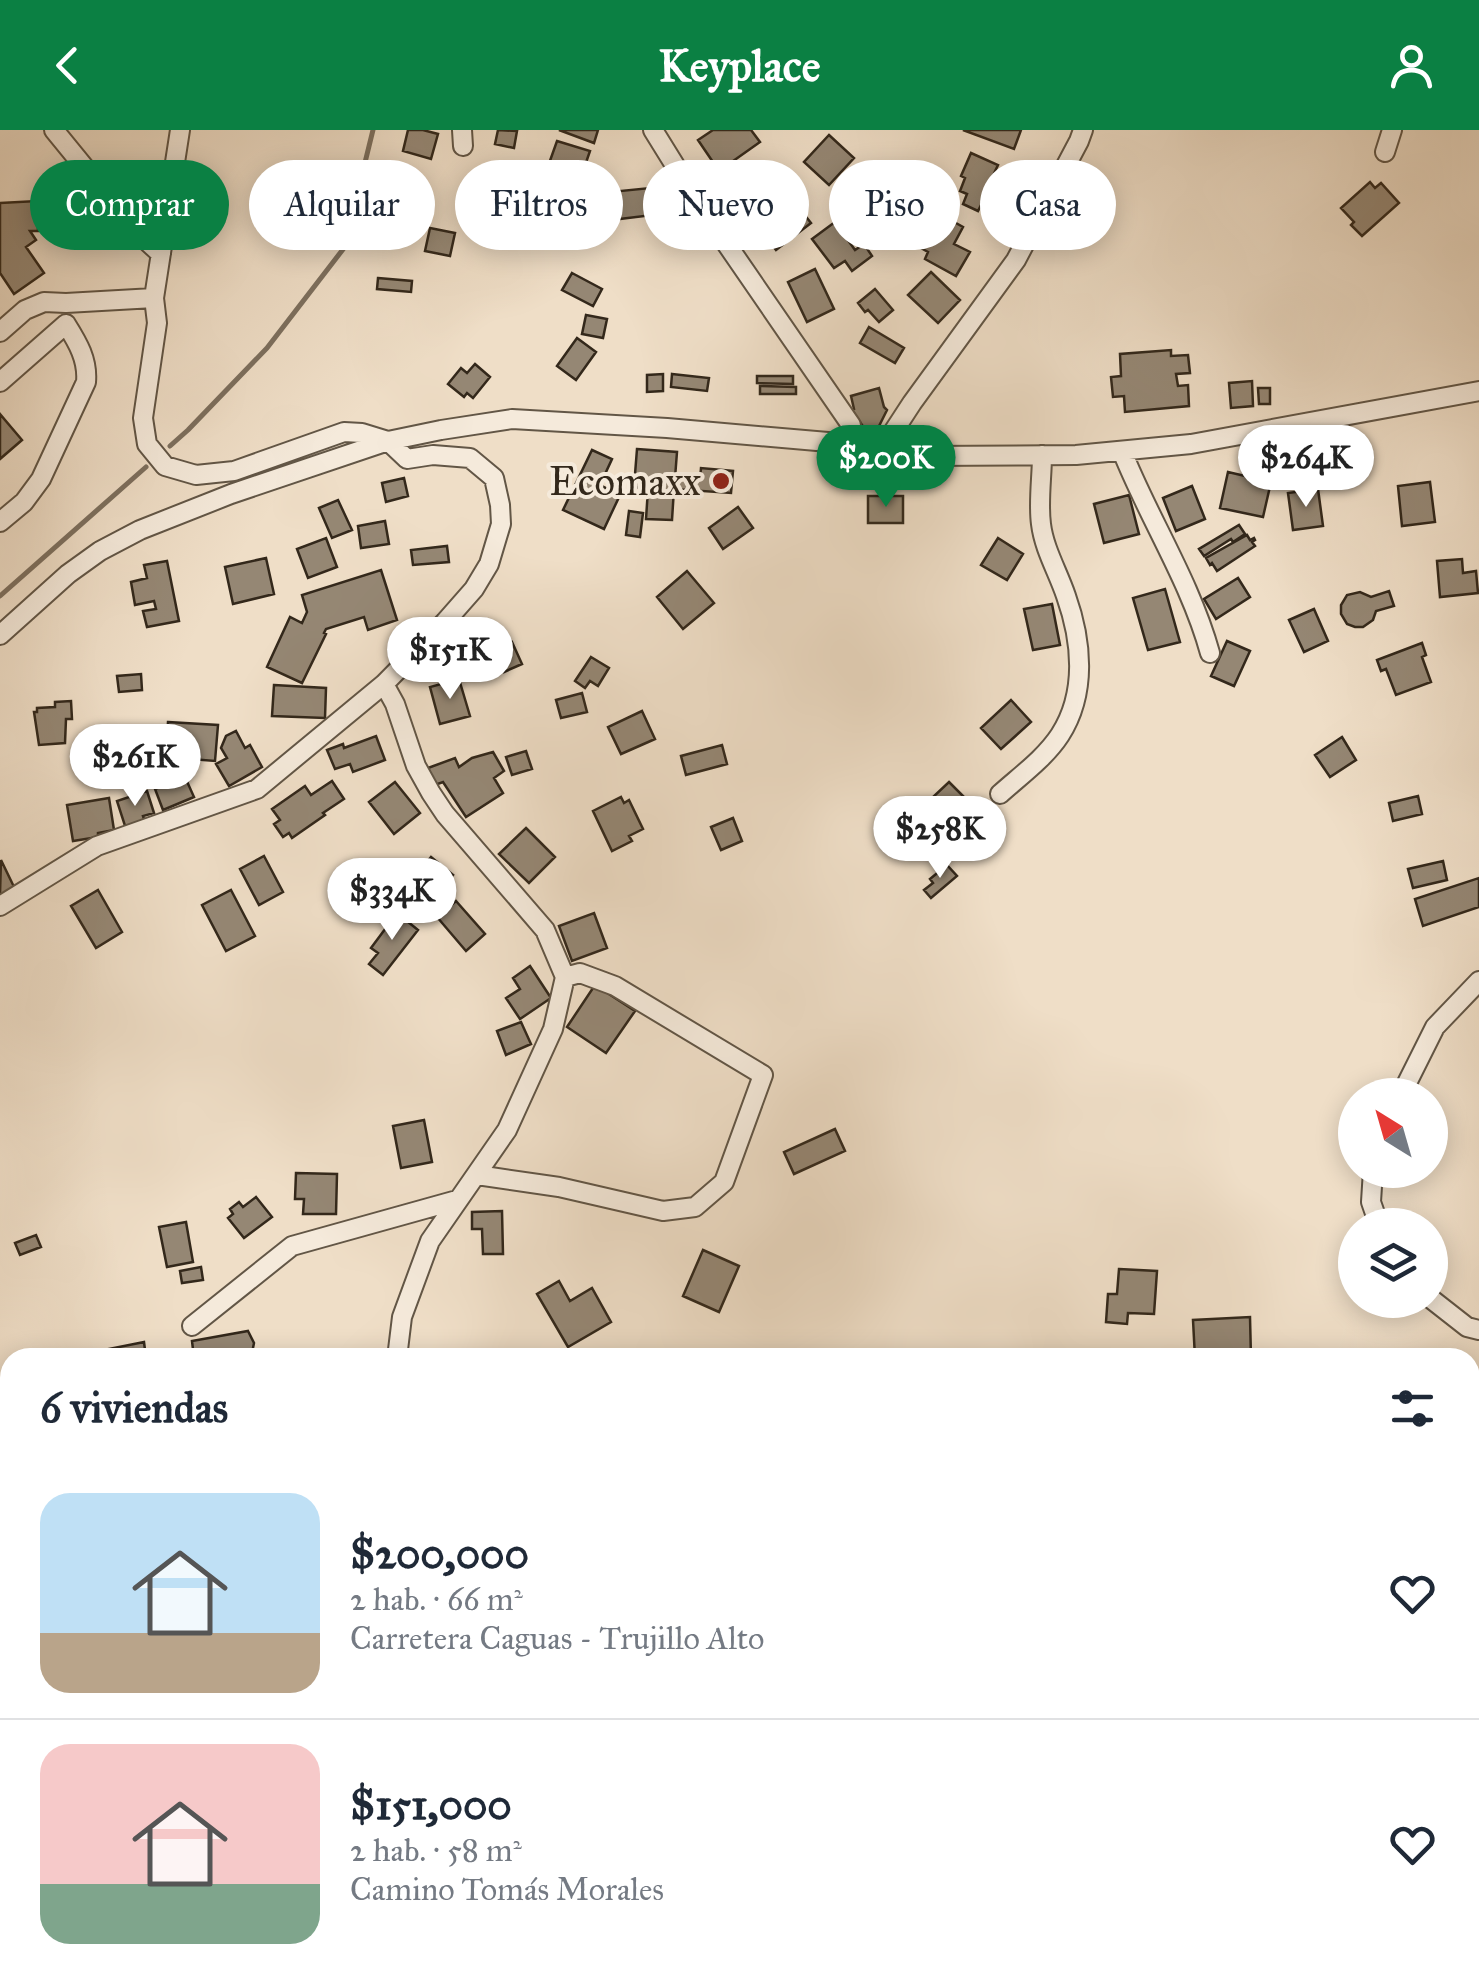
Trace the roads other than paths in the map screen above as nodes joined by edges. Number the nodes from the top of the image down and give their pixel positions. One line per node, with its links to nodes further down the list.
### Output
1 (54, 130): 7 (street)
2 (180, 130): 7 (street)
3 (653, 130): 15 (street)
4 (1392, 130): 6 (street)
5 (1085, 134): 16 (street)
6 (1385, 152)
7 (161, 254): 8 (street)
8 (154, 298): 9 (street); 14 (street)
9 (66, 304): 10 (street); 11 (street)
10 (66, 324): 12 (street); 19 (street)
11 (0, 332)
12 (0, 382)
13 (1479, 391): 17 (street)
14 (388, 442): 15 (street); 20 (street); 22 (street)
15 (850, 444): 16 (street)
16 (882, 449): 18 (street)
17 (1122, 450): 18 (street); 21 (street)
18 (1042, 455): 23 (street)
19 (0, 522)
20 (0, 634)
21 (1210, 653)
22 (384, 684): 24 (street); 25 (street)
23 (1000, 794)
24 (0, 906)
25 (565, 976): 28 (street); 28 (street)
26 (1479, 981): 27 (street)
27 (1409, 1078)
28 (477, 1175): 29 (street)
29 (457, 1200): 31 (street); 33 (street)
30 (1448, 1313): 32 (street)
31 (192, 1326)
32 (1479, 1330)
33 (398, 1348)

